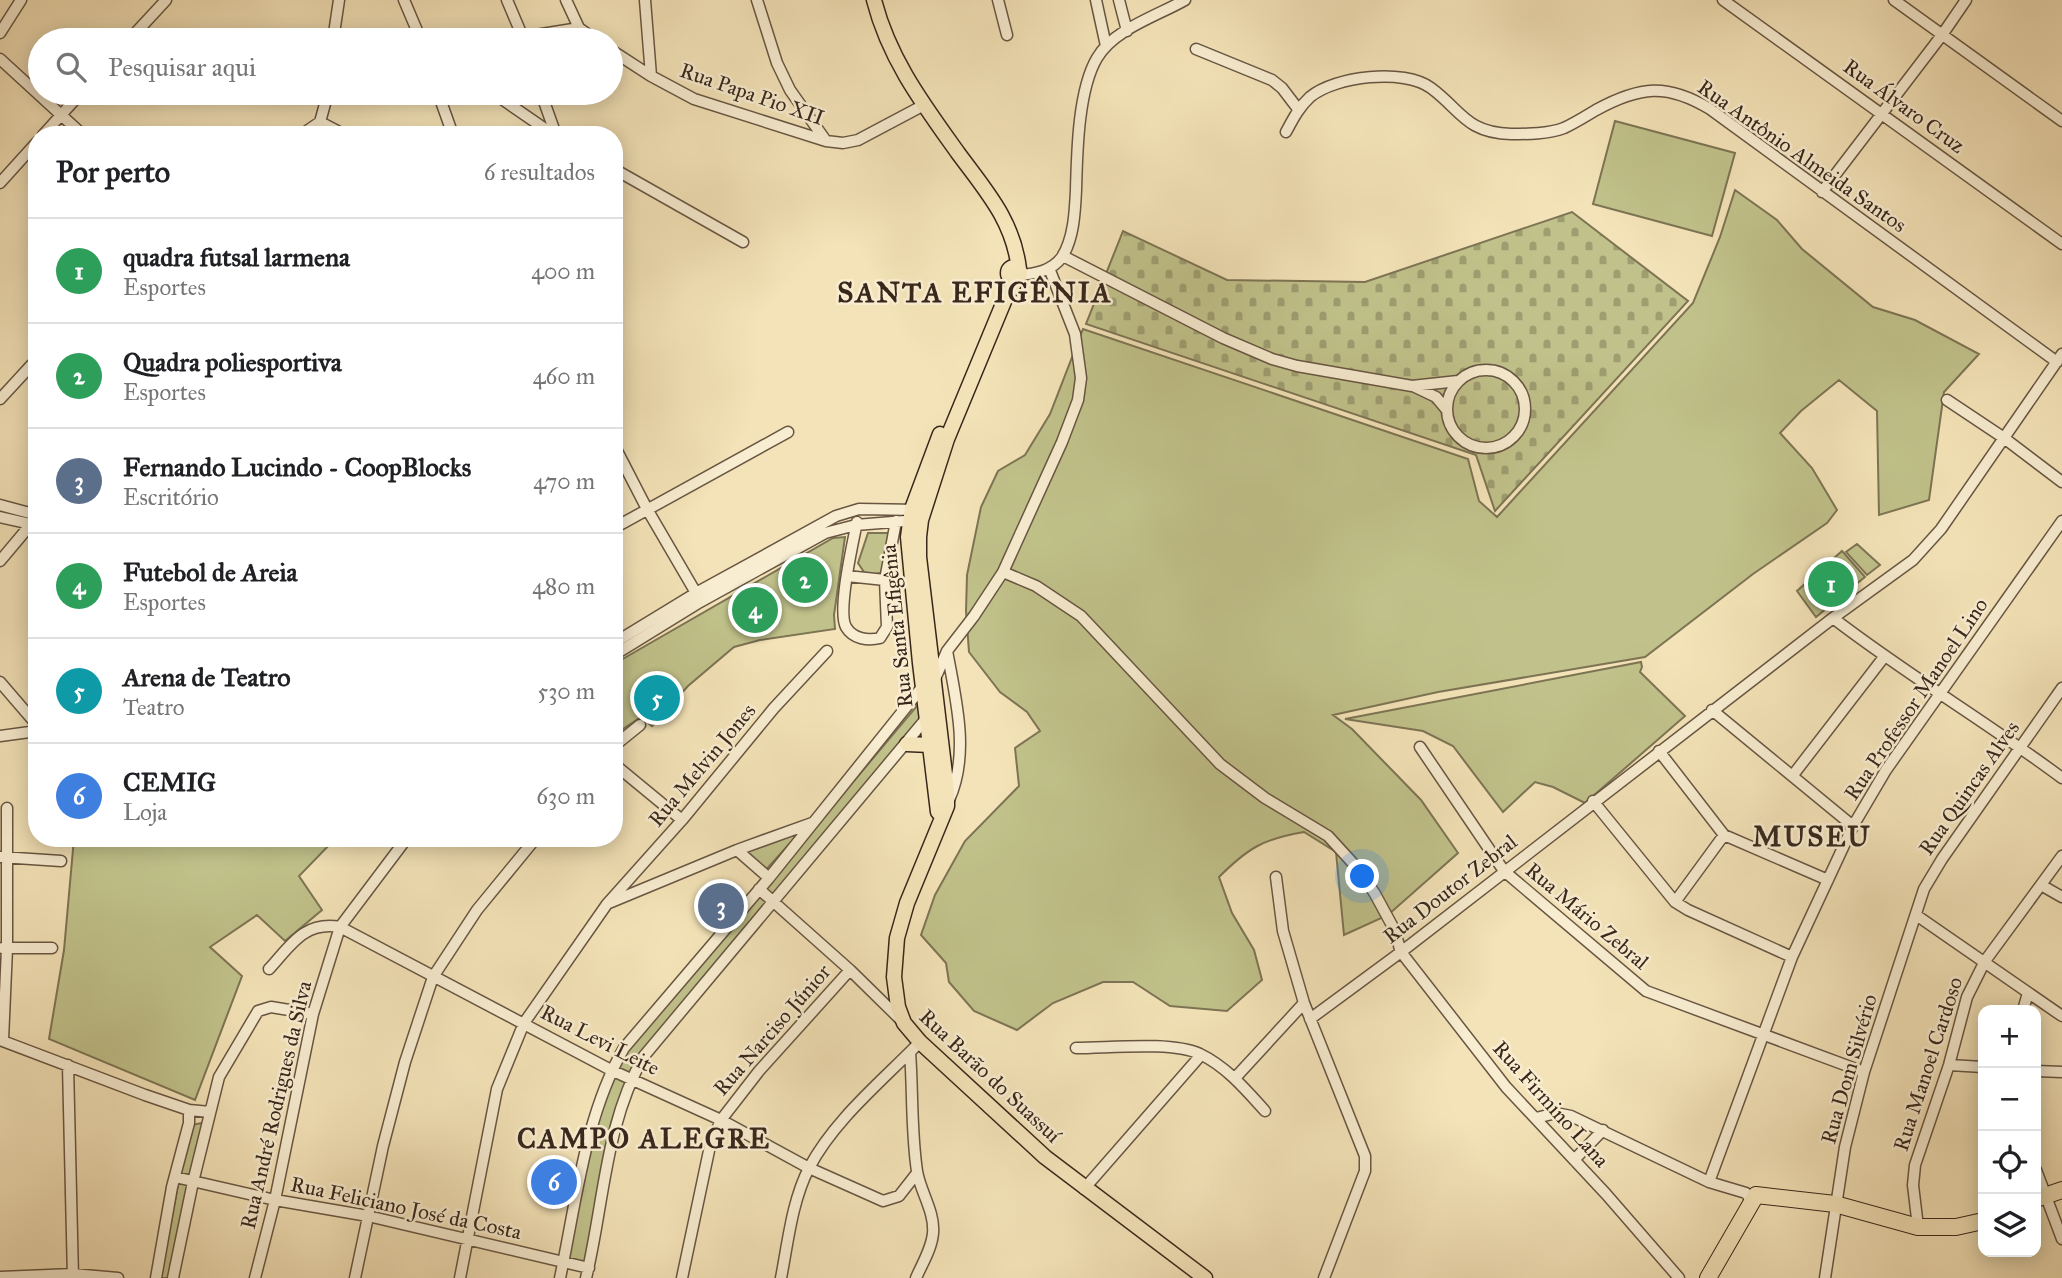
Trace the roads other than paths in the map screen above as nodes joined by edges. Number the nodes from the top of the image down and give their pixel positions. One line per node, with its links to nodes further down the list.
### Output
1 (21, 0): 23 (street)
2 (166, 0): 17 (street)
3 (339, 0): 18 (street)
4 (404, 0): 19 (street)
5 (507, 0): 20 (street)
6 (566, 0): 21 (street)
7 (645, 0): 30 (street)
8 (757, 0): 52 (street)
9 (874, 0): 38 (main road)
10 (998, 0): 24 (street)
11 (1096, 0): 26 (street)
12 (1119, 0): 22 (street)
13 (1185, 0): 22 (street)
14 (1723, 0): 40 (street, Rua Álvaro Cruz)
15 (1894, 0): 25 (street)
16 (1966, 0): 25 (street)
17 (140, 28)
18 (335, 28)
19 (417, 28)
20 (519, 28)
21 (579, 28)
22 (1127, 31): 26 (street)
23 (0, 33)
24 (1007, 35)
25 (1942, 35): 40 (street); 42 (street)
26 (1106, 46): 59 (street)
27 (1196, 49): 39 (street)
28 (623, 58): 30 (street, Rua Papa Pio XII)
29 (0, 59): 31 (street)
30 (652, 76): 52 (street, Rua Papa Pio XII)
31 (28, 85)
32 (50, 105): 41 (street)
33 (70, 105): 41 (street)
34 (325, 105): 43 (street)
35 (442, 105): 48 (street)
36 (511, 105): 49 (street)
37 (545, 105): 50 (street)
38 (924, 105): 52 (street, Rua Papa Pio XII); 61 (main road)
39 (1298, 109): 51 (street, Rua Antônio Almeida Santos); 56 (street, Rua Antônio Almeida Santos)
40 (1882, 113): 56 (street); 58 (street, Rua Álvaro Cruz)
41 (61, 115): 44 (street); 45 (street)
42 (2062, 121)
43 (320, 122): 46 (street); 47 (street)
44 (51, 126)
45 (73, 126)
46 (314, 126)
47 (328, 126)
48 (450, 126)
49 (542, 126)
50 (552, 126)
51 (1286, 132)
52 (826, 141)
53 (28, 152): 55 (street)
54 (623, 174): 57 (street)
55 (0, 183)
56 (1822, 192): 62 (street, Rua Antônio Almeida Santos)
57 (743, 242)
58 (2062, 244)
59 (1063, 256): 60 (street); 65 (street)
60 (1049, 268): 61 (street); 85 (street)
61 (1017, 273): 76 (main road, Rua Santa Efigênia)
62 (2059, 358): 70 (street, Rua Doutor Zebral)
63 (28, 368): 66 (street)
64 (1458, 381): 65 (street); 68 (street); 68 (street)
65 (1412, 386): 68 (street)
66 (0, 398)
67 (1947, 400): 70 (street)
68 (1446, 409)
69 (788, 432): 74 (street)
70 (2004, 438): 72 (street); 89 (street, Rua Doutor Zebral)
71 (623, 462): 74 (street)
72 (2062, 482)
73 (0, 505): 78 (street)
74 (648, 509): 81 (street); 88 (street)
75 (859, 509): 76 (street); 82 (street); 88 (street)
76 (912, 516): 82 (street); 87 (street); 96 (main road, Rua Santa Efigênia)
77 (0, 517): 79 (street)
78 (28, 517)
79 (28, 519)
80 (2062, 521): 98 (street, Rua Professor Manoel Lino)
81 (623, 523)
82 (856, 525): 86 (street); 91 (street)
83 (28, 528): 84 (street)
84 (0, 561)
85 (1003, 572): 93 (street); 142 (street, Rua Firmino Lana)
86 (847, 576): 87 (street); 87 (street)
87 (885, 580)
88 (696, 593): 90 (street)
89 (1833, 618): 94 (street); 99 (street, Rua Doutor Zebral)
90 (623, 638)
91 (623, 649)
92 (827, 651): 117 (street, Rua Melvin Jones)
93 (947, 651): 96 (street); 115 (street)
94 (1884, 657): 98 (street); 112 (street)
95 (0, 682): 101 (street)
96 (928, 684): 100 (main road, Rua Santa Efigênia); 118 (street)
97 (2062, 688): 109 (street, Rua Quincas Alves)
98 (1940, 694): 109 (street); 120 (street, Rua Professor Manoel Lino)
99 (1712, 710): 110 (street, Rua Doutor Zebral); 112 (street)
100 (932, 711): 106 (street); 107 (main road, Rua Santa Efigênia); 115 (main road, Rua Santa Efigênia)
101 (28, 715)
102 (640, 724): 105 (street)
103 (28, 732): 104 (street)
104 (0, 736)
105 (623, 738)
106 (907, 744): 107 (main road); 135 (street)
107 (930, 745): 119 (main road, Rua Santa Efigênia)
108 (1420, 747): 128 (street, Rua Mário Zebral)
109 (2021, 747): 113 (street); 138 (street, Rua Quincas Alves)
110 (1659, 751): 114 (street, Rua Doutor Zebral); 121 (street)
111 (623, 771): 117 (street)
112 (1793, 775): 120 (street)
113 (2062, 778)
114 (1593, 801): 128 (street, Rua Doutor Zebral); 136 (street)
115 (947, 806): 119 (main road, Rua Santa Efigênia)
116 (7, 808): 126 (street)
117 (682, 820): 137 (street, Rua Melvin Jones)
118 (812, 823): 124 (street); 130 (street)
119 (939, 824): 155 (main road, Rua Santa Efigênia)
120 (1853, 827): 131 (street, Rua Professor Manoel Lino)
121 (1724, 835): 131 (street); 136 (street)
122 (400, 847): 139 (street, Rua André Rodrigues da Silva)
123 (529, 847): 147 (street)
124 (737, 850): 130 (street); 137 (street)
125 (2062, 856): 132 (street, Rua Manoel Cardoso)
126 (4, 857): 127 (street); 141 (street)
127 (61, 861)
128 (1504, 871): 142 (street, Rua Doutor Zebral); 156 (street, Rua Mário Zebral)
129 (1276, 877): 149 (street)
130 (769, 878): 133 (street)
131 (1828, 880): 143 (street, Rua Professor Manoel Lino)
132 (2041, 885): 134 (street); 144 (street, Rua Manoel Cardoso)
133 (759, 889): 135 (street, Rua Barão do Suassuí); 164 (street)
134 (2062, 897)
135 (774, 900): 146 (street, Rua Barão do Suassuí); 169 (street)
136 (1675, 902): 143 (street)
137 (607, 904): 154 (street, Rua Melvin Jones)
138 (1916, 915): 144 (street); 167 (street, Rua Dom Silvério)
139 (340, 927): 145 (street); 147 (street, Rua Levi Leite); 151 (street, Rua André Rodrigues da Silva)
140 (52, 947): 141 (street)
141 (3, 948): 157 (street)
142 (1401, 952): 153 (street, Rua Doutor Zebral); 173 (street, Rua Firmino Lana)
143 (1792, 957): 156 (street, Rua Professor Manoel Lino)
144 (1985, 961): 148 (street); 162 (street, Rua Manoel Cardoso)
145 (269, 969)
146 (850, 970): 155 (street, Rua Barão do Suassuí); 174 (street, Rua Narciso Júnior)
147 (433, 977): 154 (street, Rua Levi Leite); 188 (street)
148 (2028, 993): 150 (street); 152 (street)
149 (1304, 1003): 153 (street); 168 (street)
150 (2024, 1005)
151 (313, 1014): 172 (street); 186 (street, Rua André Rodrigues da Silva)
152 (2062, 1016)
153 (1310, 1020): 208 (street)
154 (524, 1023): 164 (street, Rua Levi Leite); 191 (street, Rua Melvin Jones)
155 (904, 1023): 158 (main road, Rua Barão do Suassuí)
156 (1762, 1035): 167 (street, Rua Mário Zebral); 181 (street, Rua Professor Manoel Lino)
157 (1, 1040): 161 (street)
158 (915, 1047): 177 (street); 178 (street); 182 (main road, Rua Barão do Suassuí)
159 (1076, 1048): 160 (street)
160 (1201, 1055): 168 (street); 182 (street)
161 (68, 1065): 170 (street); 195 (street)
162 (1949, 1065): 163 (street); 190 (street, Rua Manoel Cardoso)
163 (1978, 1067)
164 (611, 1070): 169 (street, Rua Levi Leite); 193 (street)
165 (2041, 1071): 166 (street)
166 (2062, 1072)
167 (1864, 1073): 187 (street, Rua Dom Silvério)
168 (1235, 1077): 171 (street)
169 (630, 1079): 174 (street, Rua Levi Leite); 194 (street)
170 (189, 1110): 172 (street); 179 (street)
171 (1265, 1111)
172 (210, 1112): 180 (street)
173 (1536, 1118): 175 (street); 176 (street, Rua Firmino Lana)
174 (721, 1120): 177 (street, Rua Levi Leite); 204 (street, Rua Narciso Júnior)
175 (1603, 1130): 176 (street); 181 (street)
176 (1574, 1160): 209 (street, Rua Firmino Lana)
177 (809, 1168): 178 (street, Rua Levi Leite); 205 (street)
178 (917, 1173): 206 (street)
179 (175, 1177): 180 (street, Rua Feliciano José da Costa); 198 (street)
180 (192, 1182): 186 (street, Rua Feliciano José da Costa); 199 (street)
181 (1709, 1182): 185 (street)
182 (1084, 1189): 207 (main road, Rua Barão do Suassuí)
183 (2062, 1190): 184 (highway)
184 (2041, 1197): 192 (street)
185 (1754, 1198): 187 (highway); 210 (highway)
186 (275, 1200): 188 (street, Rua Feliciano José da Costa); 200 (street, Rua André Rodrigues da Silva)
187 (1835, 1204): 190 (highway); 211 (street, Rua Dom Silvério)
188 (368, 1216): 191 (street, Rua Feliciano José da Costa); 201 (street)
189 (1978, 1222): 190 (highway)
190 (1918, 1227)
191 (467, 1238): 193 (street, Rua Feliciano José da Costa); 202 (street, Rua Melvin Jones)
192 (2062, 1239)
193 (564, 1261): 194 (street, Rua Feliciano José da Costa); 203 (street)
194 (587, 1273)
195 (73, 1276): 196 (street); 197 (street)
196 (0, 1277)
197 (118, 1278)
198 (156, 1278)
199 (173, 1278)
200 (256, 1278)
201 (355, 1278)
202 (460, 1278)
203 (560, 1278)
204 (682, 1278)
205 (781, 1278)
206 (916, 1278)
207 (1205, 1278)
208 (1324, 1278)
209 (1679, 1278)
210 (1708, 1278)
211 (1825, 1278)

